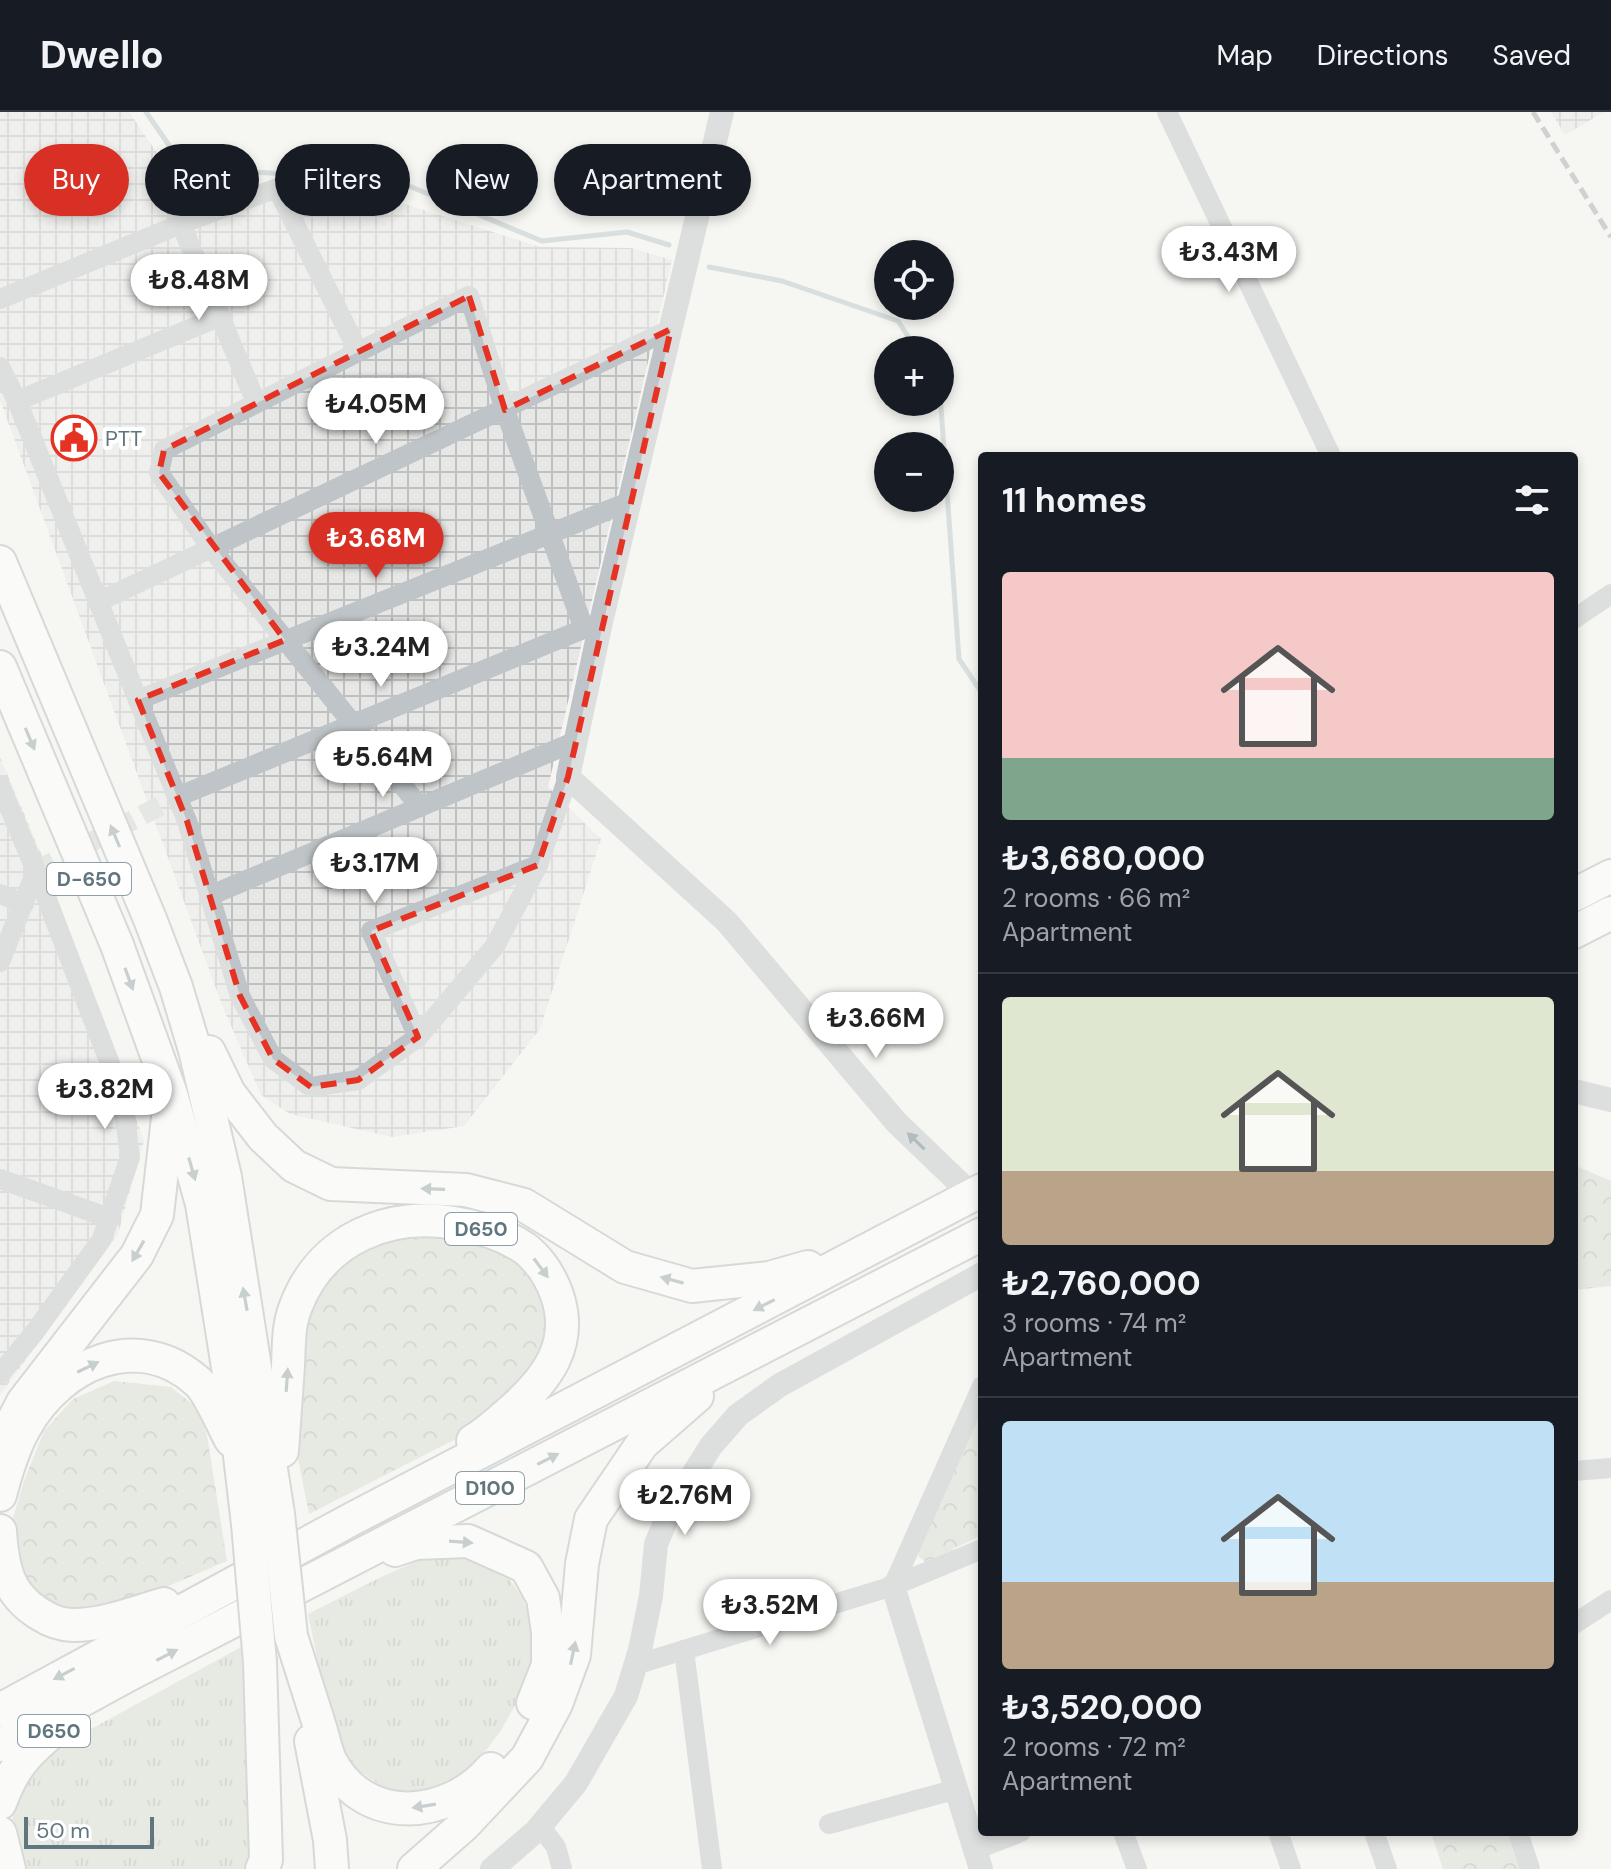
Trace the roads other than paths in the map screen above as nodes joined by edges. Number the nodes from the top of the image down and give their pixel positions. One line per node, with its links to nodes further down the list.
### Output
1 (722, 112): 6 (street)
2 (1167, 112): 12 (street)
3 (181, 224): 4 (street); 5 (street); 7 (street)
4 (0, 299)
5 (221, 316): 9 (street); 10 (street)
6 (671, 329): 11 (street); 13 (street)
7 (358, 351): 10 (street); 11 (street)
8 (0, 367): 9 (street)
9 (17, 401): 18 (street)
10 (256, 402): 15 (street)
11 (505, 410): 14 (street); 15 (street)
12 (1329, 452)
13 (631, 501): 14 (street); 20 (street)
14 (551, 533): 20 (street); 21 (street)
15 (211, 548): 18 (street); 21 (street)
16 (0, 562): 40 (highway, D-650, one-way to 16)
17 (1611, 594): 19 (street)
18 (98, 602): 23 (street)
19 (1578, 616)
20 (592, 626): 24 (street); 25 (street)
21 (285, 640): 23 (street); 24 (street)
22 (0, 667): 43 (highway, D-650, one-way to 43)
23 (138, 700): 28 (street)
24 (353, 724): 28 (street); 29 (street)
25 (574, 742): 26 (street); 29 (street)
26 (568, 777): 30 (street); 46 (street, one-way to 26)
27 (0, 785): 31 (street)
28 (177, 797): 35 (street)
29 (420, 807): 35 (street)
30 (538, 865): 41 (street); 41 (street)
31 (36, 871): 36 (street); 47 (street)
32 (1611, 876): 33 (highway)
33 (1578, 893)
34 (0, 894): 36 (street)
35 (209, 896): 41 (street)
36 (24, 904): 39 (street)
37 (1611, 913): 38 (highway)
38 (1578, 930)
39 (0, 962)
40 (176, 987): 50 (highway, D650, one-way to 40); 59 (highway, D650, one-way to 40)
41 (418, 1037)
42 (1578, 1092): 44 (street)
43 (171, 1094): 54 (highway, one-way to 54); 55 (highway, one-way to 55)
44 (1611, 1100)
45 (0, 1179): 47 (street)
46 (977, 1192): 50 (highway, D100)
47 (109, 1218): 52 (street)
48 (978, 1237): 64 (highway, D100, one-way to 48)
49 (978, 1237): 90 (highway, one-way to 49)
50 (883, 1244): 60 (highway, D100, one-way to 60)
51 (978, 1276): 71 (street)
52 (0, 1374)
53 (978, 1395): 65 (street)
54 (0, 1446)
55 (241, 1460): 58 (highway, one-way to 55); 70 (highway, bridge)
56 (1611, 1468): 57 (street)
57 (1578, 1471)
58 (0, 1495)
59 (278, 1514): 60 (highway, D650, one-way to 60); 68 (highway, D650, bridge)
60 (352, 1519): 63 (highway, D100)
61 (0, 1531): 63 (highway)
62 (978, 1551): 65 (street)
63 (247, 1576): 73 (highway, D100, one-way to 73)
64 (306, 1584): 68 (highway, D650, one-way to 68); 72 (highway, D100, one-way to 64)
65 (893, 1586): 69 (street); 75 (street)
66 (1611, 1600): 67 (street)
67 (1578, 1621)
68 (291, 1636): 89 (highway, D650)
69 (684, 1650): 71 (street); 93 (street)
70 (260, 1662): 87 (highway); 88 (highway)
71 (635, 1665): 78 (street)
72 (128, 1675): 74 (highway, D100); 76 (highway, D650)
73 (0, 1710)
74 (0, 1745)
75 (957, 1789): 77 (street); 85 (street)
76 (0, 1803)
77 (829, 1824)
78 (540, 1826): 91 (street); 92 (street)
79 (0, 1833): 86 (highway)
80 (1015, 1836): 85 (street)
81 (1125, 1836): 94 (street)
82 (1279, 1836): 95 (street)
83 (1375, 1836): 96 (street)
84 (1519, 1836): 97 (street)
85 (978, 1860)
86 (9, 1869)
87 (262, 1869)
88 (282, 1869)
89 (332, 1869)
90 (414, 1869)
91 (492, 1869)
92 (562, 1869)
93 (712, 1869)
94 (1137, 1869)
95 (1291, 1869)
96 (1387, 1869)
97 (1530, 1869)

